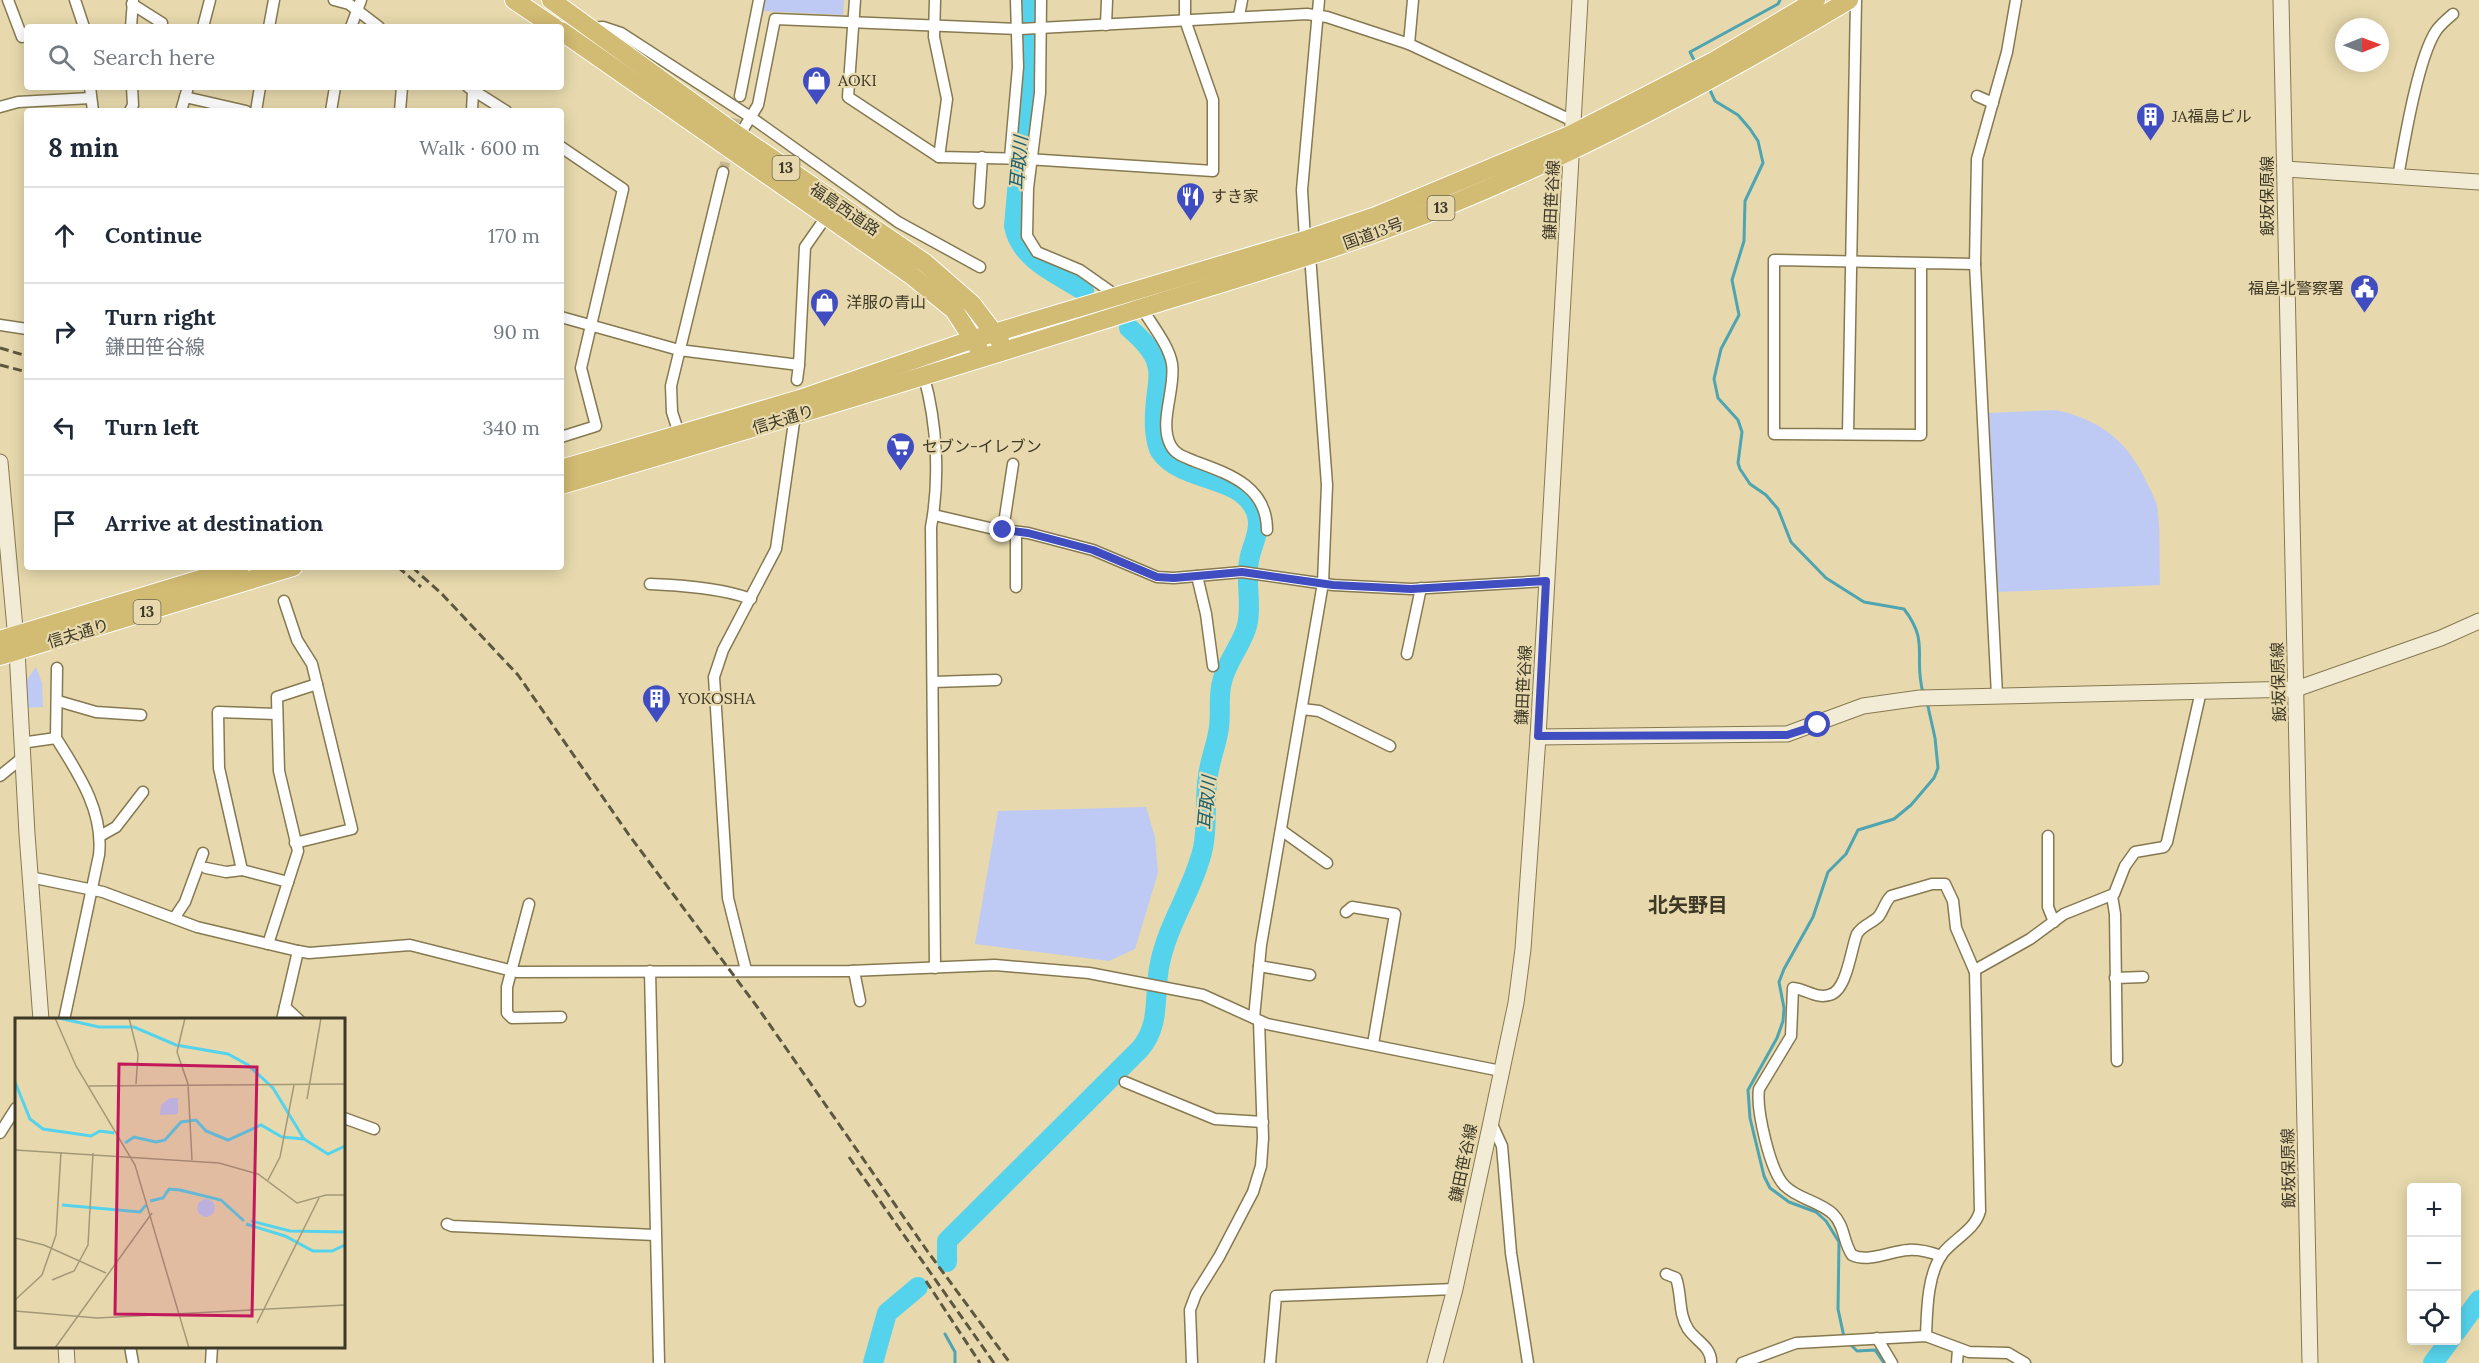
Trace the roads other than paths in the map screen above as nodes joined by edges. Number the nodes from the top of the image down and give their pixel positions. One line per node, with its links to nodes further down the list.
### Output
1 (8, 0): 45 (street)
2 (75, 0): 32 (street)
3 (210, 0): 34 (street)
4 (274, 0): 35 (street)
5 (334, 0): 25 (street)
6 (514, 0): 38 (highway)
7 (551, 0): 41 (highway, 福島西道路 / 13)
8 (759, 0): 55 (street)
9 (855, 0): 30 (street)
10 (935, 0): 39 (street)
11 (1016, 0): 43 (street)
12 (1041, 0): 42 (street)
13 (1107, 0): 40 (street)
14 (1185, 0): 29 (street)
15 (1242, 0): 28 (street)
16 (1318, 0): 27 (street)
17 (1413, 0): 46 (street)
18 (1580, 0): 69 (street, 鎌田笹谷線)
19 (1816, 0): 69 (highway, 国道13号 / 13)
20 (1849, 0): 69 (highway, 国道13号 / 13)
21 (1856, 0): 85 (street)
22 (2016, 0): 57 (street)
23 (2281, 0): 76 (street, 飯坂保原線)
24 (132, 2): 31 (street); 33 (street)
25 (358, 5): 36 (street); 37 (street)
26 (2453, 14): 78 (street)
27 (1318, 15): 28 (street); 46 (street); 84 (street)
28 (1239, 16): 29 (street)
29 (1185, 20): 40 (street); 75 (street)
30 (853, 22): 39 (street); 68 (street); 72 (street)
31 (162, 23)
32 (83, 24)
33 (131, 24)
34 (204, 24)
35 (270, 24)
36 (352, 24)
37 (376, 24)
38 (550, 24)
39 (933, 24): 43 (street); 72 (street)
40 (1106, 25): 42 (street)
41 (589, 28): 68 (street); 70 (highway, 福島西道路 / 13)
42 (1040, 28): 43 (street); 75 (street)
43 (1018, 29): 74 (street)
44 (564, 34): 81 (highway, 福島西道路 / 13)
45 (22, 37)
46 (1409, 44): 69 (street)
47 (132, 90): 60 (street)
48 (260, 90): 63 (street)
49 (334, 90): 64 (street)
50 (402, 90): 65 (street)
51 (471, 90): 66 (street)
52 (473, 90): 67 (street)
53 (186, 92): 61 (street); 62 (street)
54 (91, 93): 58 (street); 59 (street)
55 (740, 96)
56 (1977, 96): 57 (street)
57 (1993, 103): 87 (street)
58 (0, 107)
59 (93, 108)
60 (132, 108)
61 (182, 108)
62 (237, 108)
63 (256, 108)
64 (332, 108)
65 (400, 108)
66 (472, 108)
67 (501, 108)
68 (752, 118): 70 (street); 82 (street)
69 (1572, 135): 84 (highway, 国道13号 / 13); 119 (street, 鎌田笹谷線)
70 (739, 136): 83 (highway, 福島西道路 / 13)
71 (564, 149): 93 (street)
72 (939, 157): 73 (street)
73 (982, 157): 74 (street); 80 (street)
74 (1012, 158): 75 (street)
75 (1030, 159): 89 (street)
76 (2285, 169): 78 (street); 134 (street, 飯坂保原線)
77 (723, 172): 97 (street)
78 (2398, 177): 79 (street)
79 (2479, 182)
80 (979, 203)
81 (826, 217): 96 (highway, 福島西道路 / 13); 100 (street)
82 (898, 222): 83 (street); 88 (street)
83 (886, 236): 95 (highway, 福島西道路 / 13)
84 (1308, 247): 89 (highway, 国道13号 / 13); 90 (highway, 国道13号 / 13); 120 (street)
85 (1849, 262): 86 (street); 104 (street); 104 (street)
86 (1921, 263): 87 (street); 104 (street)
87 (1975, 264): 136 (street)
88 (980, 267)
89 (1117, 296): 95 (highway, 国道13号 / 13)
90 (1142, 308): 98 (highway, 国道13号 / 13); 113 (street)
91 (564, 318): 93 (street)
92 (0, 325): 94 (street)
93 (590, 326): 97 (street); 105 (street)
94 (24, 329)
95 (996, 333): 96 (highway, 信夫通り / 13); 98 (highway, 福島西道路 / 13)
96 (974, 339): 99 (highway, 福島西道路 / 13); 106 (highway, 信夫通り / 13)
97 (679, 350): 100 (street); 106 (street)
98 (1005, 351): 99 (highway, 信夫通り / 13)
99 (984, 358): 101 (highway, 信夫通り / 13)
100 (799, 365): 102 (street)
101 (924, 377): 103 (highway, 信夫通り / 13); 111 (street)
102 (797, 380)
103 (795, 415): 106 (highway, 信夫通り / 13); 124 (street)
104 (1848, 434)
105 (564, 435)
106 (681, 441): 109 (highway, 信夫通り / 13); 110 (highway, 信夫通り / 13)
107 (0, 462): 115 (street)
108 (1013, 464): 112 (street)
109 (564, 468)
110 (564, 483)
111 (934, 515): 112 (street); 132 (street)
112 (1003, 530): 114 (street)
113 (1267, 530)
114 (1016, 532): 118 (street); 122 (street)
115 (4, 538): 127 (street)
116 (231, 570): 127 (highway, 信夫通り / 13)
117 (282, 570): 127 (highway, 信夫通り / 13)
118 (1197, 576): 120 (street); 129 (street)
119 (1546, 581): 123 (street); 141 (street, 鎌田笹谷線)
120 (1323, 583): 123 (street); 138 (street)
121 (650, 584): 124 (street)
122 (1016, 587)
123 (1421, 588): 128 (street)
124 (751, 599): 167 (street)
125 (284, 601): 133 (street)
126 (2479, 621): 134 (street)
127 (8, 645): 144 (street)
128 (1407, 654)
129 (1213, 666)
130 (57, 668): 137 (street)
131 (996, 680): 132 (street)
132 (933, 682): 166 (street)
133 (317, 684): 139 (street); 150 (street)
134 (2296, 689): 135 (street); 215 (street, 飯坂保原線)
135 (2201, 691): 136 (street); 158 (street)
136 (1996, 695): 141 (street)
137 (58, 701): 140 (street); 142 (street)
138 (1302, 709): 143 (street); 147 (street)
139 (277, 714): 150 (street); 154 (street)
140 (141, 715)
141 (1538, 736): 185 (street, 鎌田笹谷線)
142 (56, 738): 144 (street); 148 (street)
143 (1390, 746)
144 (21, 750): 145 (street); 155 (street)
145 (0, 776)
146 (143, 792): 148 (street)
147 (1281, 830): 152 (street); 165 (street)
148 (100, 836): 157 (street)
149 (2048, 836): 162 (street)
150 (295, 843): 156 (street)
151 (203, 853): 161 (street)
152 (1327, 863)
153 (206, 868): 154 (street)
154 (242, 870): 156 (street)
155 (30, 877): 157 (street); 178 (street)
156 (288, 882): 163 (street)
157 (92, 890): 161 (street); 179 (street)
158 (2112, 896): 162 (street); 174 (street)
159 (528, 904): 168 (street)
160 (1346, 912): 183 (street)
161 (175, 917): 163 (street)
162 (2054, 922): 171 (street)
163 (268, 944): 164 (street)
164 (298, 951): 168 (street); 176 (street)
165 (1259, 966): 172 (street); 182 (street)
166 (934, 968): 170 (street); 182 (street)
167 (746, 970): 169 (street); 170 (street)
168 (512, 971): 169 (street); 177 (street)
169 (650, 971): 194 (street)
170 (852, 971): 175 (street)
171 (1975, 972): 195 (street); 195 (street)
172 (1310, 975)
173 (2143, 977): 174 (street)
174 (2115, 978): 184 (street)
175 (860, 1001)
176 (285, 1007): 180 (street); 181 (street)
177 (561, 1017)
178 (41, 1018)
179 (64, 1018)
180 (282, 1018)
181 (297, 1018)
182 (1256, 1020): 183 (street); 189 (street)
183 (1373, 1044): 185 (street)
184 (2117, 1061)
185 (1501, 1071): 190 (street, 鎌田笹谷線)
186 (1125, 1082): 189 (street)
187 (4, 1118): 192 (street)
188 (345, 1118): 191 (street)
189 (1263, 1122): 206 (street)
190 (1491, 1122): 197 (street, 鎌田笹谷線); 209 (street)
191 (374, 1129)
192 (0, 1133)
193 (447, 1224): 194 (street)
194 (655, 1235): 205 (street)
195 (1941, 1256): 198 (street)
196 (1666, 1274): 210 (street)
197 (1455, 1289): 207 (street); 208 (street, 鎌田笹谷線)
198 (1926, 1336): 199 (street); 202 (street)
199 (1877, 1338): 211 (street); 212 (street)
200 (66, 1348): 203 (street)
201 (130, 1348): 204 (street)
202 (1958, 1349): 213 (street); 214 (street)
203 (67, 1363)
204 (133, 1363)
205 (659, 1363)
206 (1192, 1363)
207 (1270, 1363)
208 (1435, 1363)
209 (1528, 1363)
210 (1712, 1363)
211 (1742, 1363)
212 (1892, 1363)
213 (1957, 1363)
214 (2025, 1363)
215 (2310, 1363)

